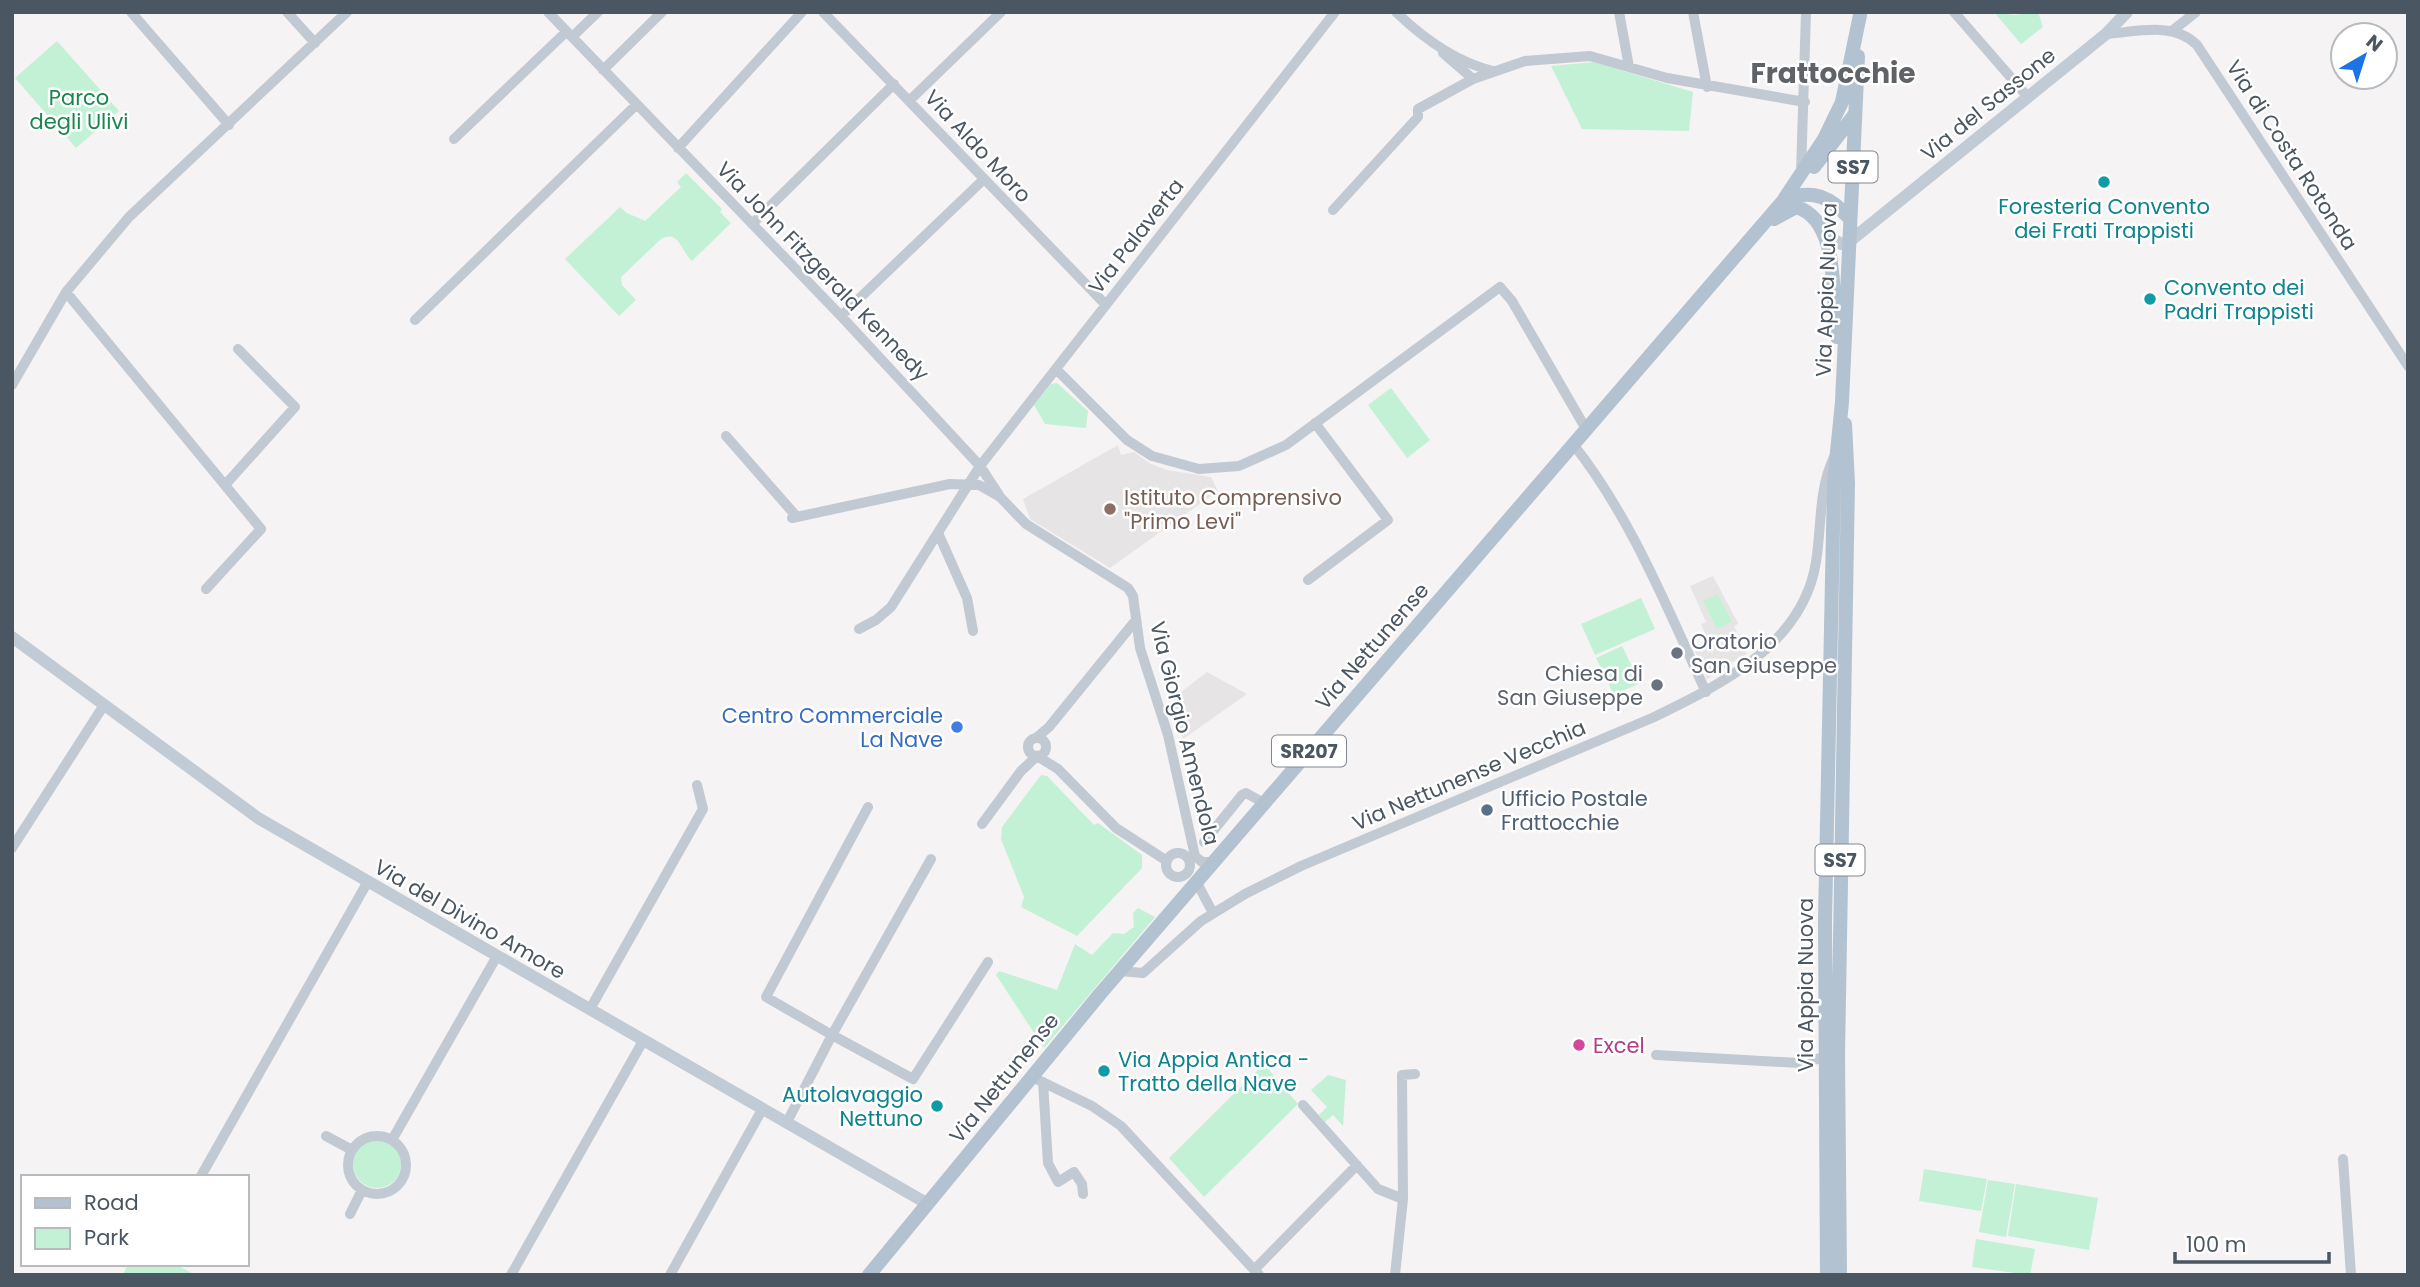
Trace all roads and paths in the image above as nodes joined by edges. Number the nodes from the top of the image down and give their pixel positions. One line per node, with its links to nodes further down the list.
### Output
1 (131, 12): 35 (street)
2 (287, 12): 22 (street)
3 (348, 12): 22 (street)
4 (548, 12): 20 (street, Via John Fitzgerald Kennedy)
5 (598, 12): 20 (street)
6 (662, 12): 25 (street)
7 (802, 12): 37 (street)
8 (823, 12): 28 (street, Via Aldo Moro)
9 (1001, 12): 31 (street)
10 (1335, 12): 49 (street, Via Palaverta)
11 (1396, 12): 23 (street)
12 (1619, 12): 24 (street)
13 (1693, 12): 29 (street)
14 (1806, 12): 32 (street)
15 (1954, 12): 30 (street)
16 (2127, 12): 21 (main road, Via del Sassone)
17 (2196, 12): 19 (street)
18 (1860, 13): 34 (main road, Via Appia Nuova / SS7); 38 (main road)
19 (2172, 31): 21 (street); 54 (street, Via di Costa Rotonda)
20 (569, 34): 25 (street, Via John Fitzgerald Kennedy); 36 (street)
21 (2106, 34): 30 (main road, Via del Sassone)
22 (315, 43): 35 (street)
23 (1439, 47): 26 (street); 27 (street)
24 (1629, 66): 26 (street); 29 (street)
25 (603, 70): 33 (street, Via John Fitzgerald Kennedy)
26 (1496, 72): 27 (street)
27 (1473, 79): 41 (street)
28 (894, 84): 31 (street, Via Aldo Moro); 44 (street)
29 (1707, 87): 32 (street)
30 (2027, 96): 43 (main road, Via del Sassone)
31 (909, 101): 39 (street, Via Aldo Moro)
32 (1805, 103): 38 (street)
33 (636, 105): 37 (street, Via John Fitzgerald Kennedy); 51 (street)
34 (1856, 114): 38 (main road); 42 (main road, Via Appia Nuova / SS7)
35 (229, 125): 48 (street)
36 (454, 139)
37 (677, 148): 44 (street, Via John Fitzgerald Kennedy)
38 (1801, 176): 40 (main road, Via Nettunense)
39 (983, 180): 49 (street, Via Aldo Moro); 50 (street)
40 (1783, 201): 42 (main road); 45 (main road, Via Nettunense)
41 (1333, 210)
42 (1850, 219): 43 (main road); 47 (main road, Via Appia Nuova / SS7)
43 (1870, 222): 47 (main road, Via del Sassone)
44 (752, 224): 50 (street, Via John Fitzgerald Kennedy)
45 (1755, 232): 46 (main road); 61 (main road, Via Nettunense / SR207)
46 (1826, 235): 47 (main road); 57 (main road)
47 (1850, 241): 57 (main road, Via Appia Nuova / SS7)
48 (66, 292): 55 (street); 67 (street)
49 (1106, 305): 56 (street, Via Palaverta)
50 (841, 316): 65 (street, Via John Fitzgerald Kennedy)
51 (415, 320)
52 (238, 349): 67 (street)
53 (12, 362): 55 (street)
54 (2408, 366)
55 (21, 369): 58 (street)
56 (1056, 369): 60 (street); 65 (street, Via Palaverta)
57 (1844, 375): 59 (main road, Via Appia Nuova / SS7)
58 (12, 385)
59 (1842, 402): 64 (main road, Via Appia Nuova / SS7); 123 (main road, Via Appia Nuova / SS7)
60 (1315, 423): 61 (street); 70 (street)
61 (1586, 429): 63 (main road, Via Nettunense / SR207)
62 (726, 436): 66 (street)
63 (1573, 444): 76 (street); 81 (main road, Via Nettunense / SR207)
64 (1836, 451): 76 (street, Via Nettunense Vecchia); 100 (main road, Via Appia Nuova / SS7)
65 (980, 466): 66 (street, Via Palaverta); 68 (street, Via Giorgio Amendola)
66 (968, 484): 68 (street, Via Giorgio Amendola); 69 (street, Via Palaverta)
67 (225, 485): 71 (street)
68 (1000, 497): 72 (street, Via Giorgio Amendola)
69 (939, 535): 73 (street, Via Palaverta); 74 (street)
70 (1308, 579)
71 (206, 589)
72 (1136, 620): 78 (street); 88 (street, Via Giorgio Amendola)
73 (859, 629)
74 (973, 631)
75 (12, 636): 77 (main road, Via del Divino Amore)
76 (1706, 692): 92 (street, Via Nettunense Vecchia)
77 (104, 705): 85 (street); 90 (main road, Via del Divino Amore)
78 (1049, 727): 79 (street); 79 (street)
79 (1039, 750): 83 (street); 87 (street)
80 (697, 785): 96 (street)
81 (1264, 803): 84 (street); 88 (main road, Via Nettunense / SR207)
82 (868, 807): 97 (street)
83 (982, 824)
84 (1204, 842)
85 (12, 848)
86 (930, 859): 97 (street)
87 (1167, 861): 89 (street); 89 (street)
88 (1215, 862): 91 (main road, Via Nettunense / SR207)
89 (1171, 874): 91 (street)
90 (367, 883): 93 (main road, Via del Divino Amore); 111 (street)
91 (1193, 887): 92 (street); 95 (main road, Via Nettunense / SR207)
92 (1213, 913): 95 (street, Via Nettunense Vecchia)
93 (497, 956): 96 (main road, Via del Divino Amore); 107 (street)
94 (988, 962): 97 (street)
95 (1120, 971): 102 (main road, Via Nettunense / SR207)
96 (590, 1009): 98 (main road, Via del Divino Amore)
97 (832, 1035): 105 (street)
98 (643, 1041): 104 (main road, Via del Divino Amore); 118 (street)
99 (1656, 1055): 100 (street)
100 (1826, 1058): 122 (main road, Via Appia Nuova / SS7)
101 (1415, 1074): 114 (street)
102 (1037, 1079): 113 (street); 115 (main road, Via Nettunense / SR207); 117 (street)
103 (1303, 1105): 110 (street)
104 (763, 1108): 105 (main road, Via del Divino Amore); 119 (street)
105 (787, 1122): 115 (main road, Via del Divino Amore)
106 (326, 1136): 108 (street)
107 (392, 1140): 108 (street); 112 (street)
108 (352, 1150): 112 (street)
109 (2343, 1159): 124 (street)
110 (1357, 1165): 114 (street); 117 (street)
111 (202, 1175)
112 (362, 1190): 116 (street)
113 (1083, 1194)
114 (1403, 1199): 121 (street)
115 (928, 1205): 120 (main road, Via Nettunense / SR207)
116 (350, 1214)
117 (1257, 1272)
118 (511, 1275)
119 (670, 1275)
120 (869, 1275)
121 (1395, 1275)
122 (1827, 1275)
123 (1840, 1275)
124 (2351, 1275)

